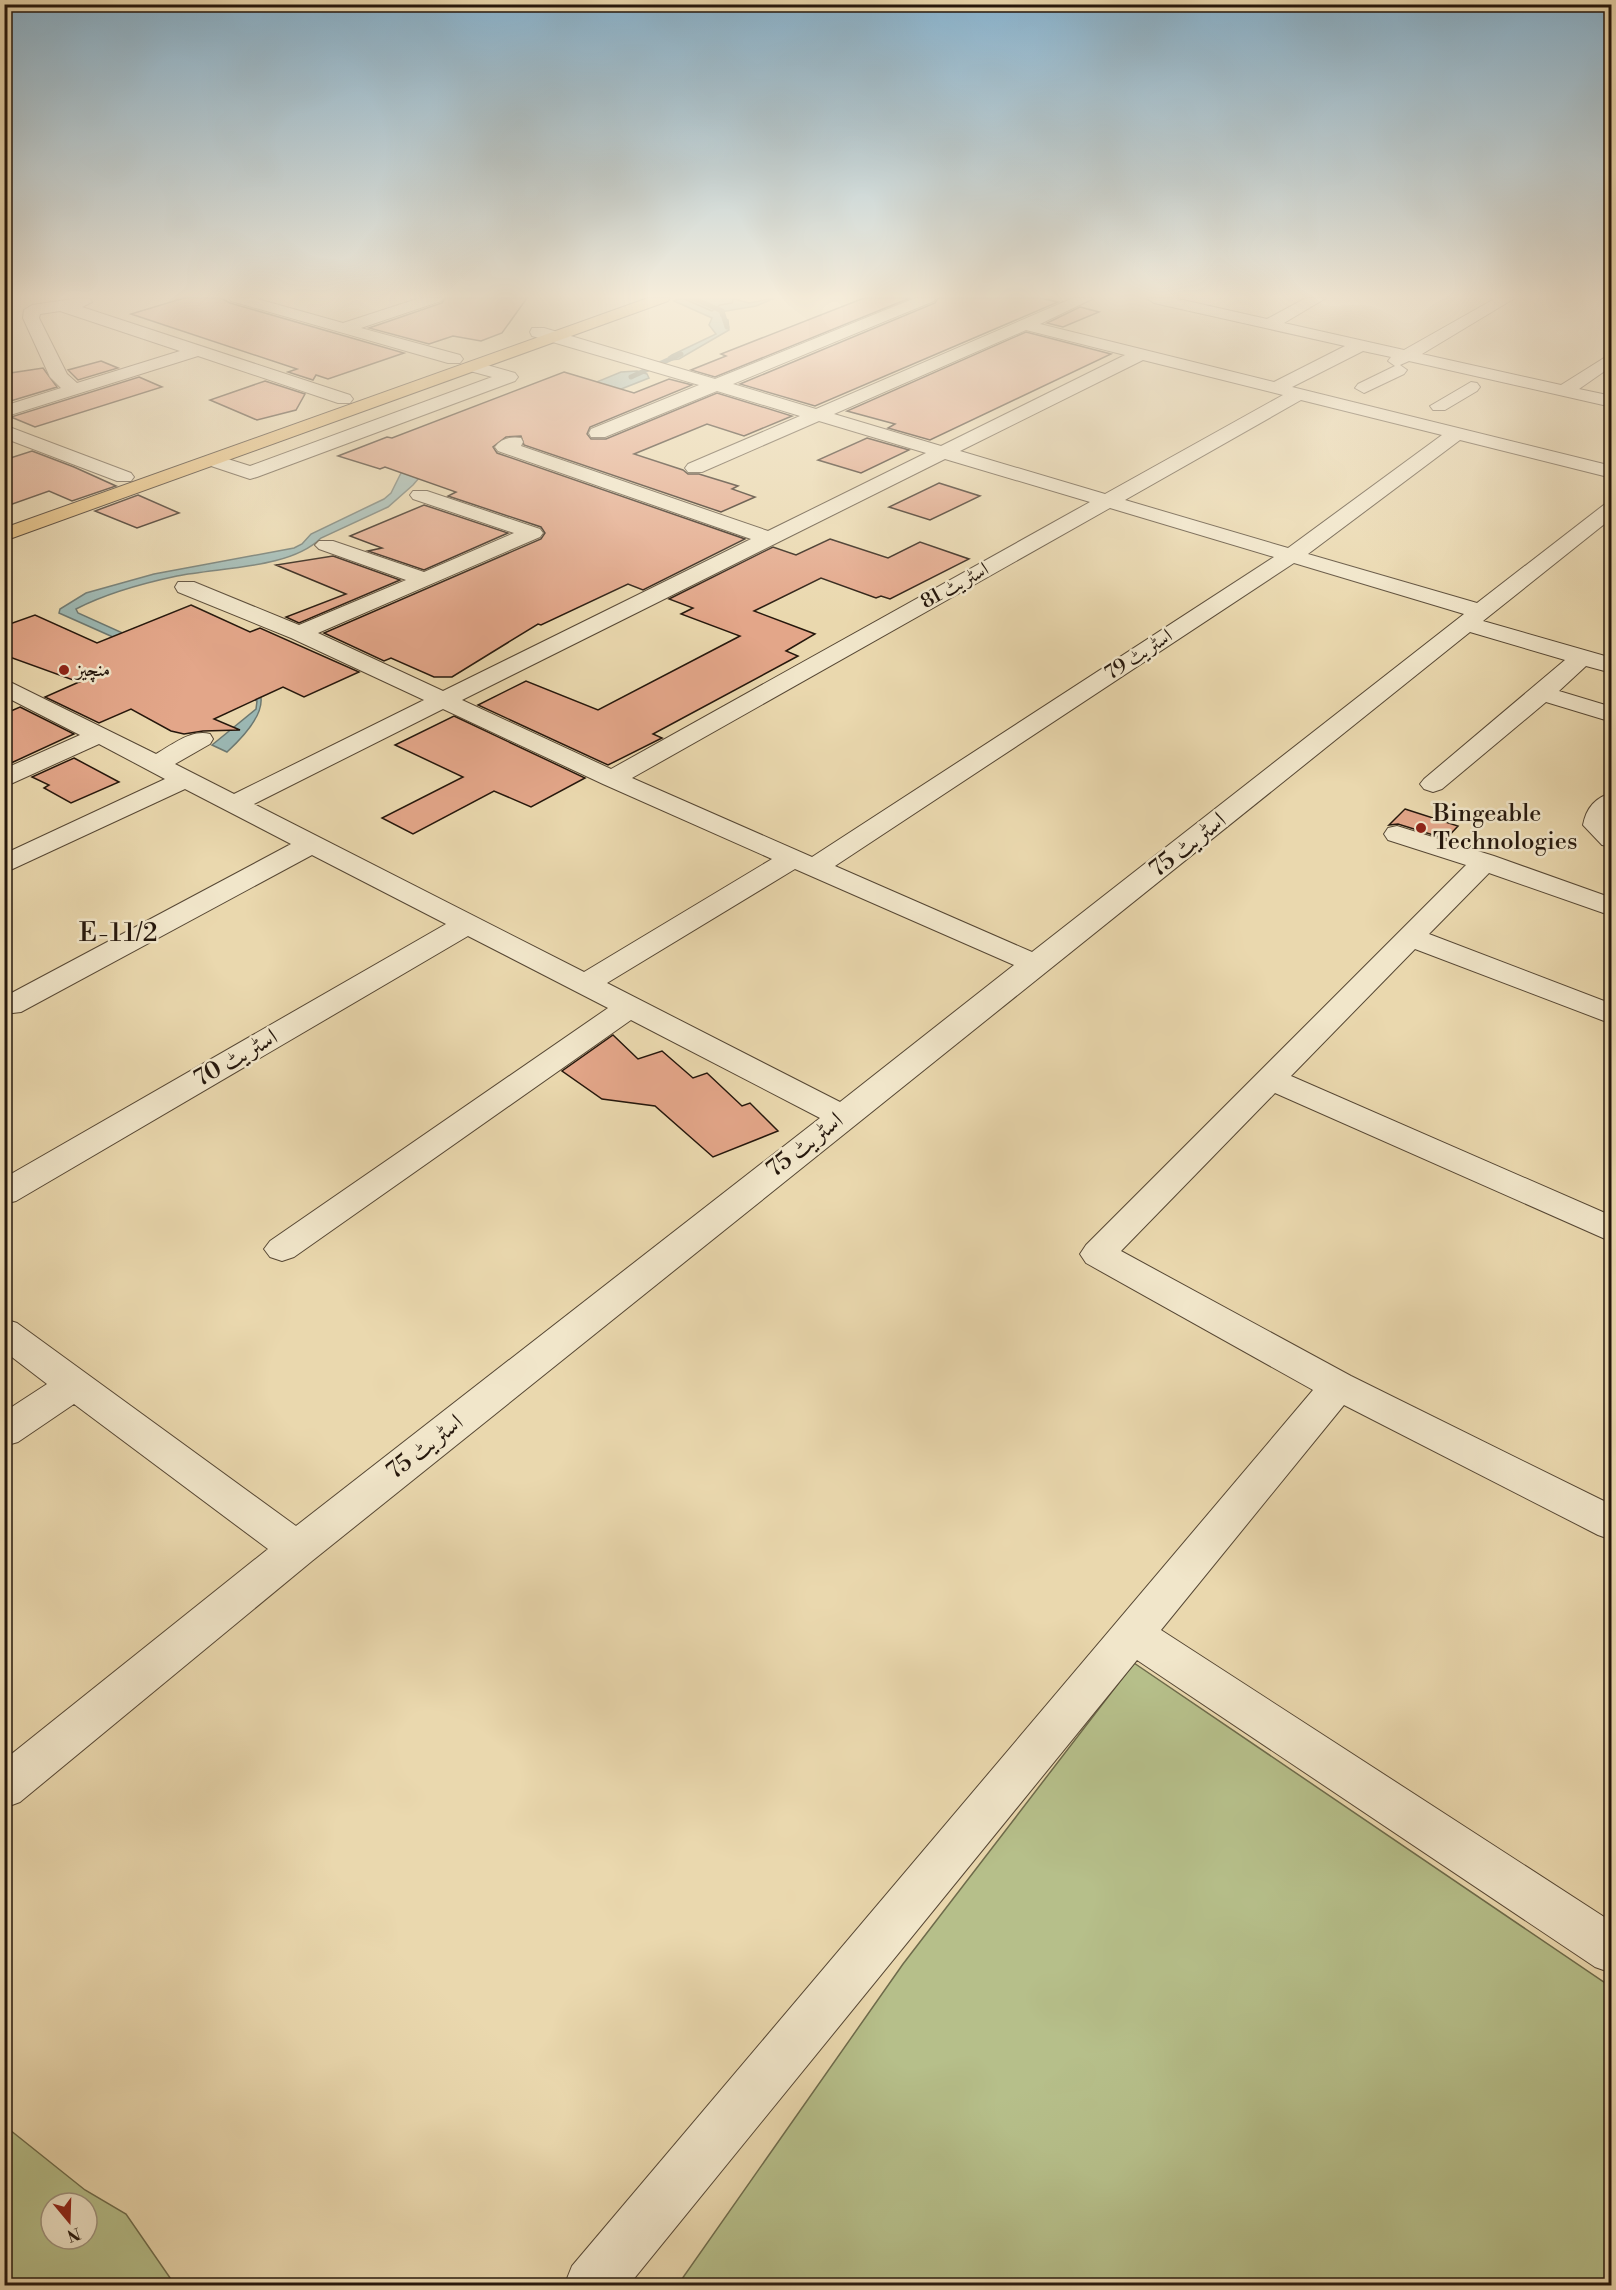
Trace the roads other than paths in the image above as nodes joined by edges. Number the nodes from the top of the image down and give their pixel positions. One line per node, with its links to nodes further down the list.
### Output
1 (27, 405): 13 (street)
2 (328, 405): 20 (main road)
3 (371, 405): 21 (main road)
4 (434, 405): 21 (street)
5 (668, 405): 17 (street)
6 (783, 405): 14 (street)
7 (840, 405): 14 (street)
8 (1039, 405): 19 (street)
9 (1266, 405): 26 (street, اسٹریٹ 81)
10 (1388, 405): 15 (street)
11 (1434, 405): 12 (street)
12 (1439, 406): 15 (street)
13 (4, 412)
14 (817, 415): 19 (street); 22 (street)
15 (1459, 422): 23 (street); 32 (street, اسٹریٹ 79)
16 (4, 431): 24 (street)
17 (598, 433)
18 (514, 442): 30 (street)
19 (944, 452): 26 (street); 30 (street)
20 (195, 453): 21 (main road); 24 (main road)
21 (215, 461): 29 (main road)
22 (696, 468)
23 (1611, 472)
24 (124, 477): 28 (main road)
25 (420, 495): 33 (street)
26 (1106, 500): 32 (street); 48 (street, اسٹریٹ 81)
27 (1611, 508): 35 (street, اسٹریٹ 75)
28 (4, 520)
29 (4, 535)
30 (770, 539): 41 (street)
31 (326, 545): 33 (street)
32 (1292, 555): 35 (street); 55 (street, اسٹریٹ 79)
33 (425, 579): 36 (street)
34 (186, 587): 36 (street)
35 (1474, 618): 37 (street); 61 (street, اسٹریٹ 75)
36 (299, 633): 41 (street)
37 (1582, 657): 38 (street); 40 (street)
38 (1611, 666)
39 (9, 692): 43 (street)
40 (1542, 693): 42 (street); 49 (street)
41 (442, 702): 48 (street); 51 (street)
42 (1611, 715)
43 (99, 735): 45 (street); 46 (street)
44 (185, 749): 45 (street)
45 (156, 764): 47 (street)
46 (4, 779)
47 (186, 779): 51 (street); 57 (street)
48 (612, 779): 55 (street)
49 (1433, 784)
50 (1611, 801): 53 (street)
51 (234, 804): 54 (street)
52 (1397, 834): 56 (street)
53 (1611, 839)
54 (312, 844): 59 (street); 63 (street)
55 (804, 862): 61 (street); 62 (street, اسٹریٹ 79)
56 (1484, 862): 58 (street); 60 (street)
57 (4, 865)
58 (1611, 908)
59 (467, 924): 62 (street); 68 (street, اسٹریٹ 70)
60 (1410, 937): 65 (street); 66 (street)
61 (1038, 965): 67 (street, اسٹریٹ 75)
62 (585, 984): 64 (street)
63 (10, 1006)
64 (629, 1007): 67 (street); 70 (street)
65 (1611, 1015)
66 (1270, 1079): 69 (street); 73 (street)
67 (842, 1116): 76 (street, اسٹریٹ 75)
68 (4, 1192)
69 (1611, 1230)
70 (282, 1249)
71 (4, 1332): 72 (street)
72 (75, 1384): 74 (street); 76 (street)
73 (1338, 1386): 75 (street); 77 (street)
74 (4, 1432)
75 (1611, 1524)
76 (297, 1549): 78 (street, اسٹریٹ 75)
77 (1132, 1634): 79 (street); 80 (street)
78 (4, 1788)
79 (1611, 1950)
80 (592, 2286)

